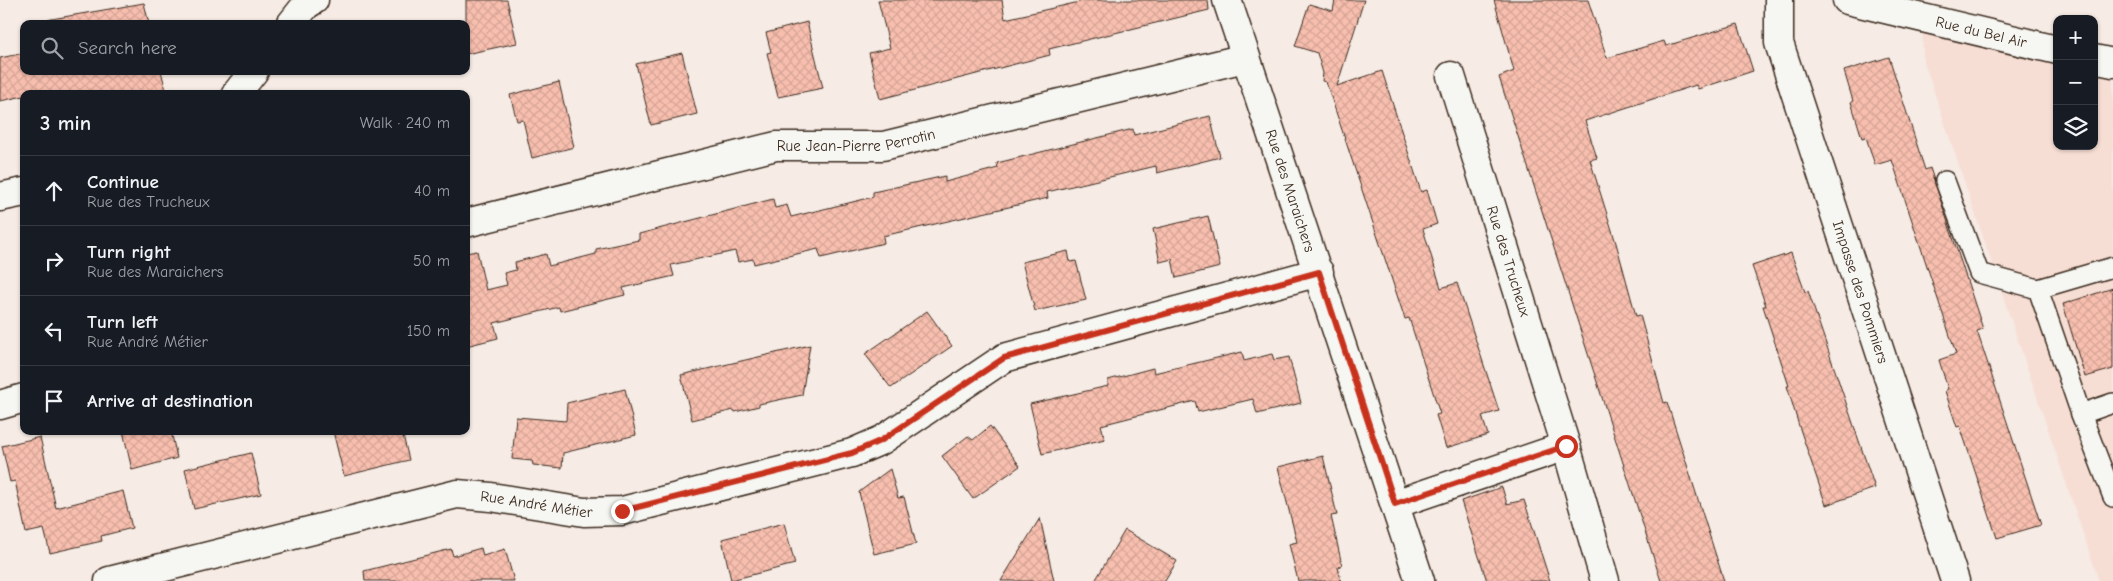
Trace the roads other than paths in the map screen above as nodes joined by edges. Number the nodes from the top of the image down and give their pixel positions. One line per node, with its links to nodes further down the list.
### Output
1 (314, 0): 5 (street)
2 (1227, 0): 7 (street, Rue des Maraichers)
3 (1779, 0): 30 (street, Impasse des Pommiers)
4 (1847, 0): 6 (street, Rue du Bel Air)
5 (294, 20)
6 (2053, 49)
7 (1245, 58): 16 (street, Rue Jean-Pierre Perrotin); 18 (street, Rue des Maraichers)
8 (2098, 60): 9 (street)
9 (2113, 63)
10 (251, 75): 12 (street)
11 (1451, 76): 24 (street, Rue des Trucheux)
12 (239, 90)
13 (1945, 181): 19 (lane)
14 (20, 193): 15 (street)
15 (0, 197)
16 (470, 222)
17 (2113, 267): 19 (lane)
18 (1319, 272): 26 (street, Rue des Maraichers); 27 (street, Rue André Métier)
19 (2038, 289): 23 (lane)
20 (20, 399): 22 (street)
21 (2113, 402): 23 (lane)
22 (0, 405)
23 (2081, 414): 25 (lane)
24 (1566, 446): 26 (street); 29 (street, Rue des Trucheux)
25 (2113, 497)
26 (1395, 504): 28 (street, Rue des Maraichers)
27 (109, 581)
28 (1420, 581)
29 (1605, 581)
30 (1955, 581)

